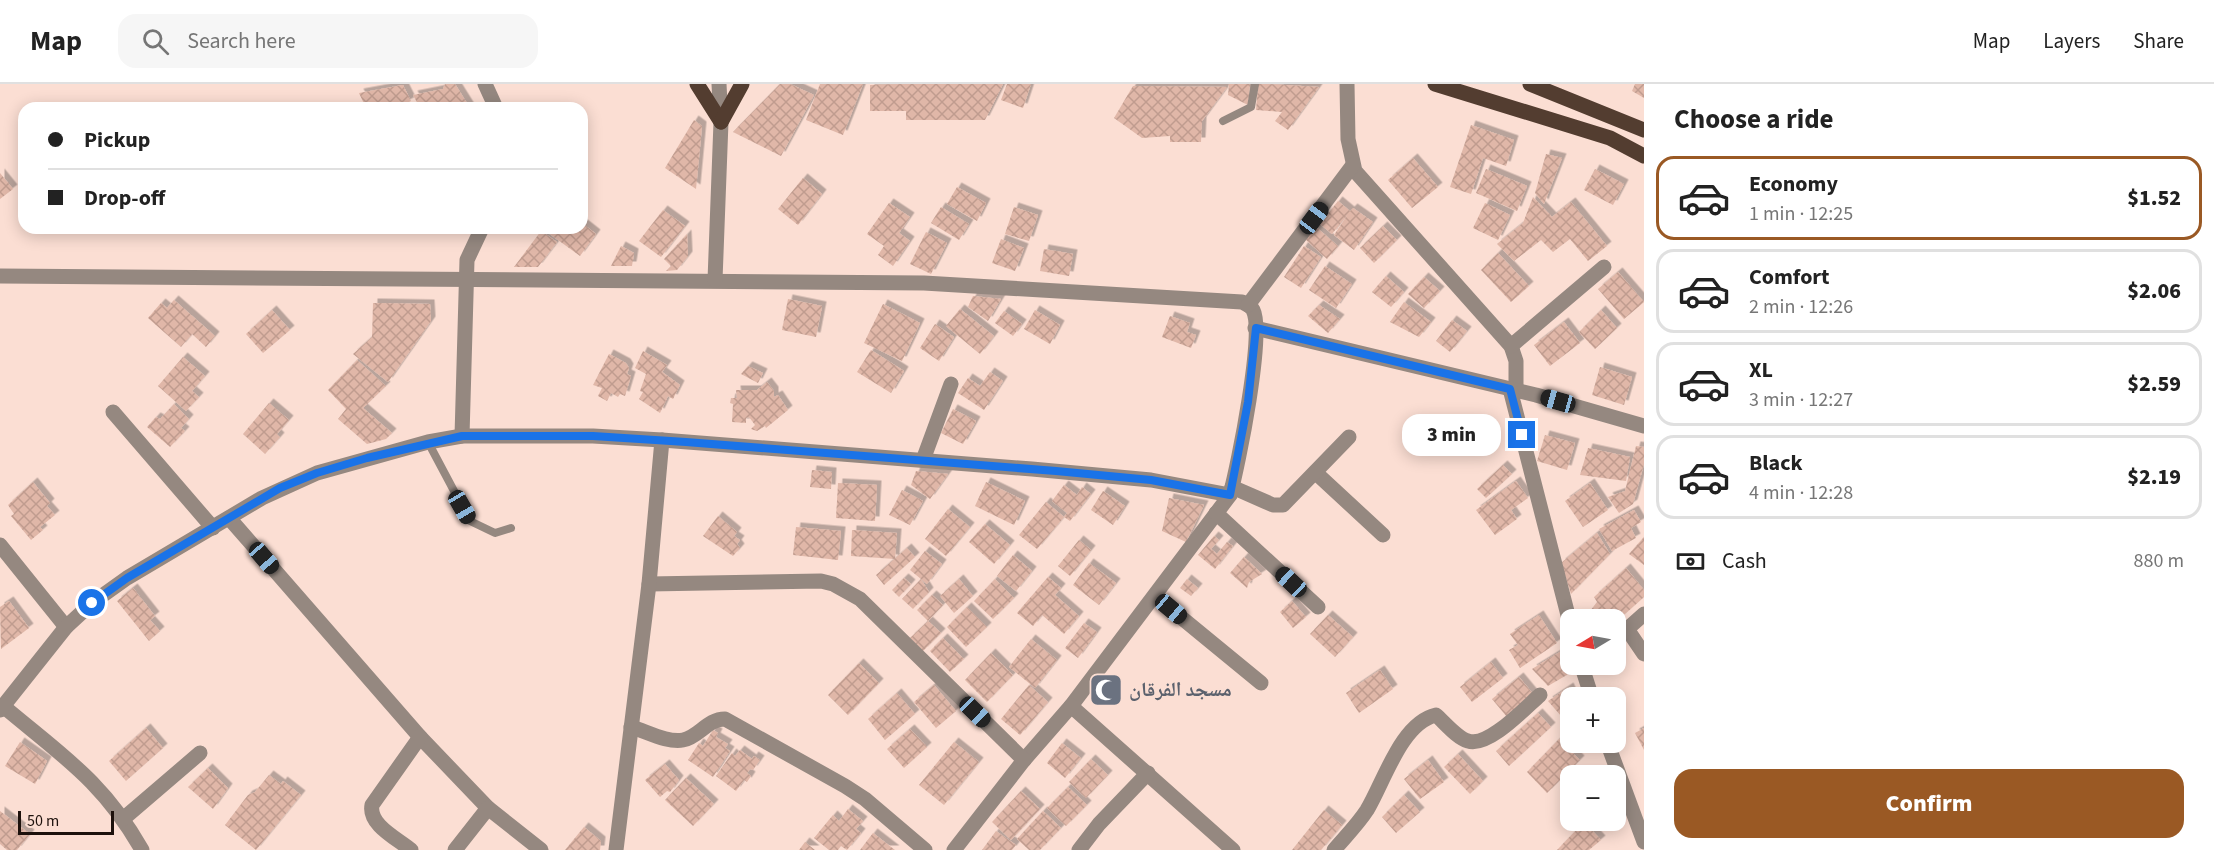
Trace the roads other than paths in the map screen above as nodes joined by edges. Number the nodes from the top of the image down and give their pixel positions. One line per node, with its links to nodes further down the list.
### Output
1 (485, 84): 9 (street)
2 (697, 84): 11 (main road)
3 (719, 84): 11 (street)
4 (742, 84): 11 (main road)
5 (1255, 84): 10 (lane)
6 (1347, 84): 14 (street)
7 (1435, 84): 13 (main road)
8 (1530, 84): 12 (main road)
9 (493, 102)
10 (1222, 121)
11 (721, 122): 19 (street)
12 (1644, 130)
13 (1644, 156)
14 (1353, 165): 20 (street); 22 (street)
15 (479, 234): 18 (street)
16 (1604, 267): 22 (street)
17 (0, 276): 18 (street)
18 (466, 279): 19 (street); 27 (street)
19 (715, 280): 20 (street)
20 (1248, 305): 21 (street)
21 (1256, 328): 24 (street); 33 (street)
22 (1511, 346): 24 (street)
23 (951, 384): 31 (street)
24 (1513, 390): 26 (street); 43 (street)
25 (113, 412): 36 (street)
26 (1644, 426)
27 (462, 436): 29 (street); 30 (street)
28 (1349, 437): 32 (street)
29 (662, 440): 31 (street); 40 (street)
30 (428, 442): 35 (street); 37 (lane)
31 (923, 460): 33 (street)
32 (1316, 473): 33 (street); 38 (street)
33 (1231, 491): 34 (street)
34 (1216, 513): 41 (street); 42 (street)
35 (229, 518): 36 (street); 54 (street)
36 (213, 528): 45 (street)
37 (511, 528)
38 (1383, 535)
39 (0, 545): 45 (street)
40 (649, 584): 53 (street); 57 (street)
41 (1155, 596): 49 (street); 51 (street)
42 (1318, 607)
43 (1567, 609)
44 (1644, 614): 46 (street)
45 (66, 627): 52 (street)
46 (1626, 630)
47 (1626, 638): 48 (street)
48 (1644, 654)
49 (1262, 683)
50 (1540, 695): 71 (street)
51 (1071, 706): 57 (street); 58 (street)
52 (2, 708): 60 (street)
53 (631, 727): 66 (street); 67 (street)
54 (420, 737): 59 (street); 63 (street)
55 (201, 753): 60 (street)
56 (1611, 753): 61 (street)
57 (1024, 760): 68 (street)
58 (1148, 773): 69 (street); 70 (street)
59 (488, 808): 64 (street); 65 (street)
60 (123, 819): 62 (street)
61 (1644, 842)
62 (142, 850)
63 (411, 850)
64 (455, 850)
65 (541, 850)
66 (616, 850)
67 (925, 850)
68 (954, 850)
69 (1079, 850)
70 (1233, 850)
71 (1334, 850)

